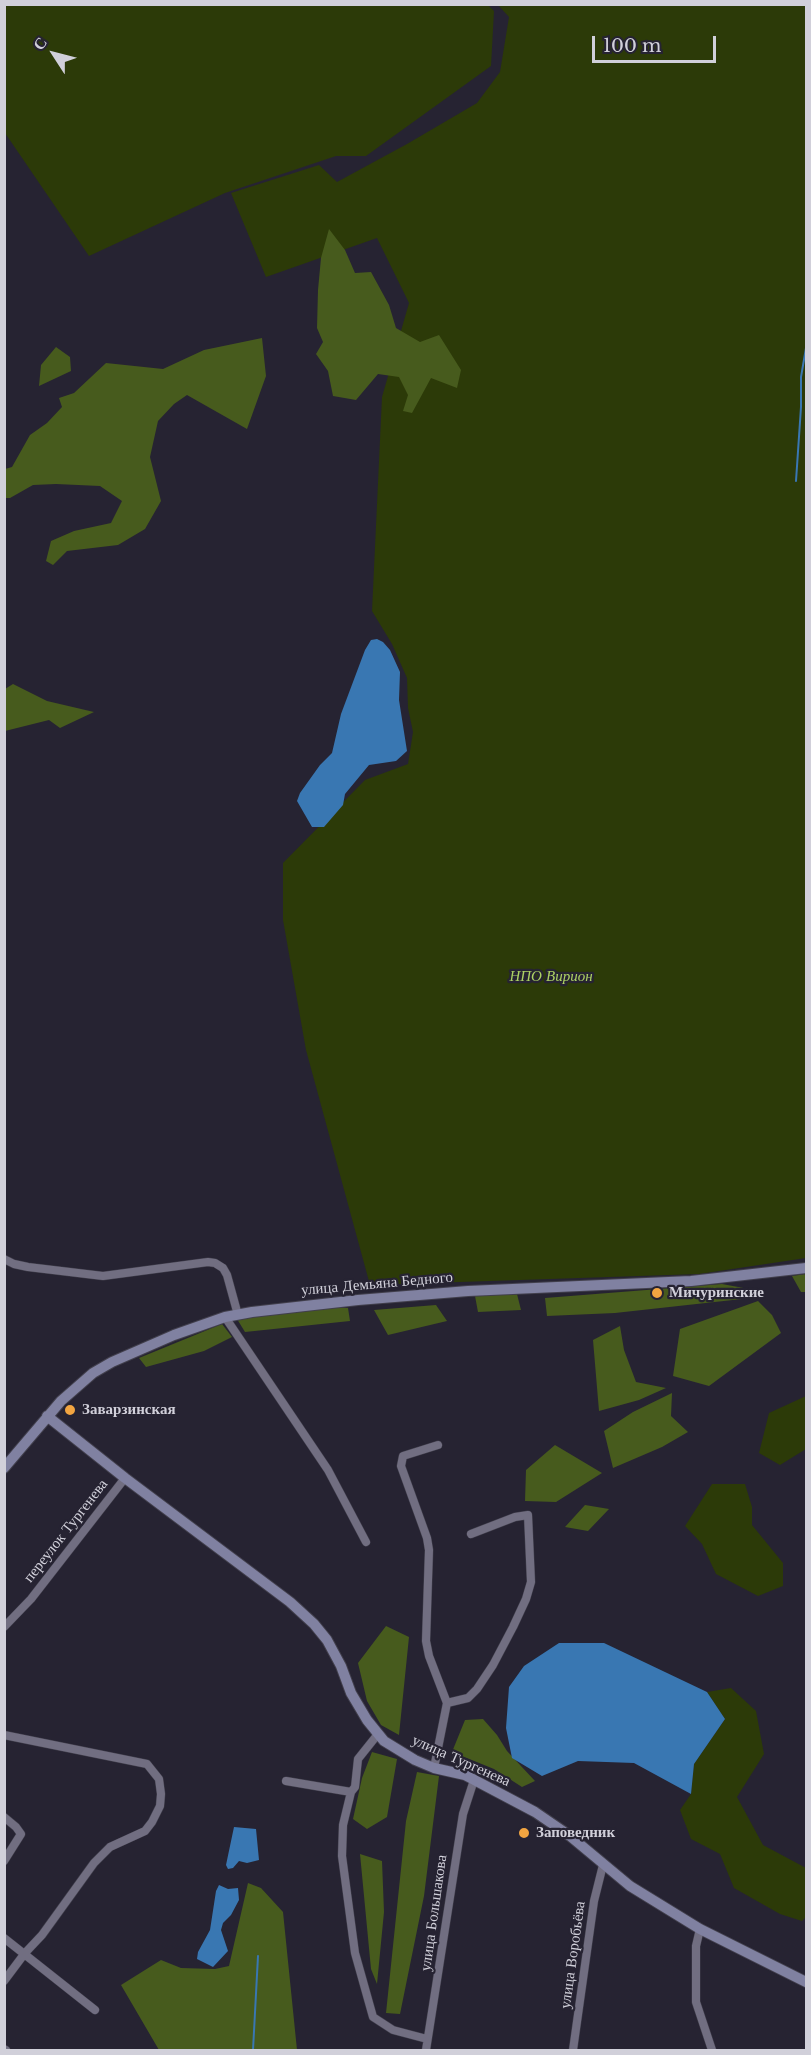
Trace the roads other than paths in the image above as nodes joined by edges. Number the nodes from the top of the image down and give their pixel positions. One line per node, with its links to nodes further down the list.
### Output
1 (4, 1259): 3 (street)
2 (807, 1268): 3 (street, улица Демьяна Бедного)
3 (238, 1315): 4 (street, улица Демьяна Бедного)
4 (225, 1317): 5 (street, улица Демьяна Бедного); 10 (street)
5 (47, 1416): 7 (street, улица Демьяна Бедного); 8 (street, улица Тургенева)
6 (438, 1444): 12 (street)
7 (4, 1468)
8 (125, 1478): 11 (street, переулок Тургенева); 13 (street, улица Тургенева)
9 (471, 1534): 12 (street)
10 (366, 1542)
11 (4, 1627)
12 (447, 1703): 15 (street)
13 (378, 1734): 15 (street, улица Тургенева); 18 (street)
14 (4, 1735): 24 (street)
15 (434, 1768): 16 (street, улица Тургенева)
16 (474, 1780): 21 (street, улица Тургенева); 28 (street, улица Большакова)
17 (286, 1781): 18 (street)
18 (351, 1792): 28 (street)
19 (4, 1817): 20 (street)
20 (4, 1861)
21 (603, 1865): 22 (street, улица Тургенева); 30 (street, улица Воробьёва)
22 (700, 1929): 26 (street, улица Тургенева); 31 (street)
23 (4, 1938): 24 (street)
24 (25, 1953): 25 (street); 27 (street)
25 (4, 1981)
26 (807, 1983)
27 (95, 2010)
28 (427, 2039): 29 (street, улица Большакова)
29 (426, 2050)
30 (573, 2050)
31 (712, 2050)

